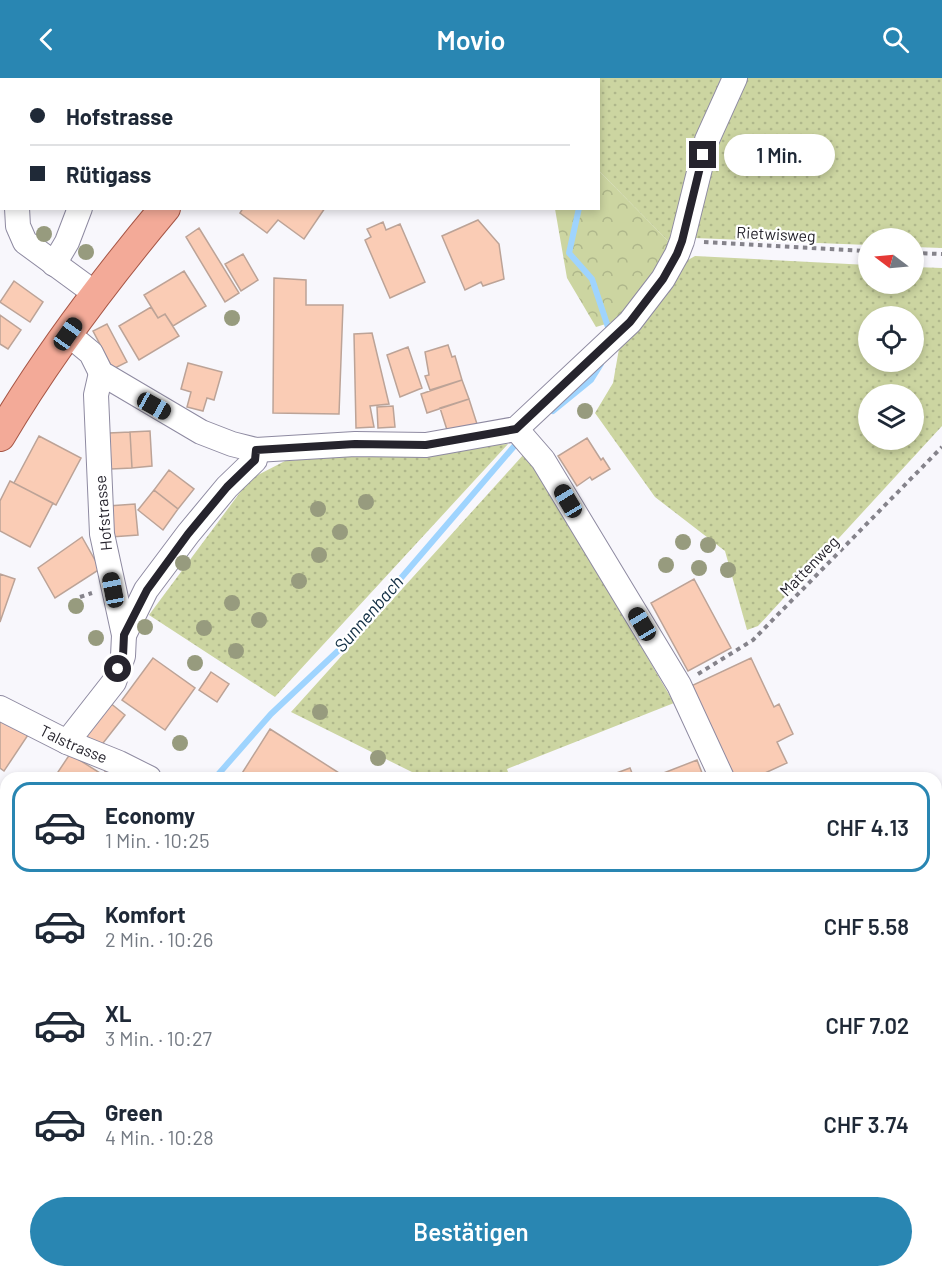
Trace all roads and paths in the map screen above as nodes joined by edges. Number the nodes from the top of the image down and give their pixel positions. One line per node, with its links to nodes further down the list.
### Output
1 (735, 78): 5 (street)
2 (79, 210): 9 (street)
3 (163, 210): 10 (main road)
4 (12, 220): 9 (street)
5 (682, 241): 6 (path, Rietwisweg); 13 (street)
6 (858, 250)
7 (924, 253): 8 (path)
8 (942, 254)
9 (54, 264): 10 (street)
10 (96, 294): 11 (main road)
11 (68, 334): 12 (street); 14 (main road)
12 (101, 373): 16 (street); 17 (street, Hofstrasse)
13 (516, 429): 16 (street); 18 (street)
14 (0, 436)
15 (942, 447): 18 (path, Mattenweg)
16 (256, 450): 17 (street)
17 (124, 635): 20 (street, Hofstrasse)
18 (680, 685): 22 (street)
19 (0, 708): 20 (street, Talstrasse)
20 (67, 742): 21 (street, Talstrasse)
21 (137, 772)
22 (719, 772)

